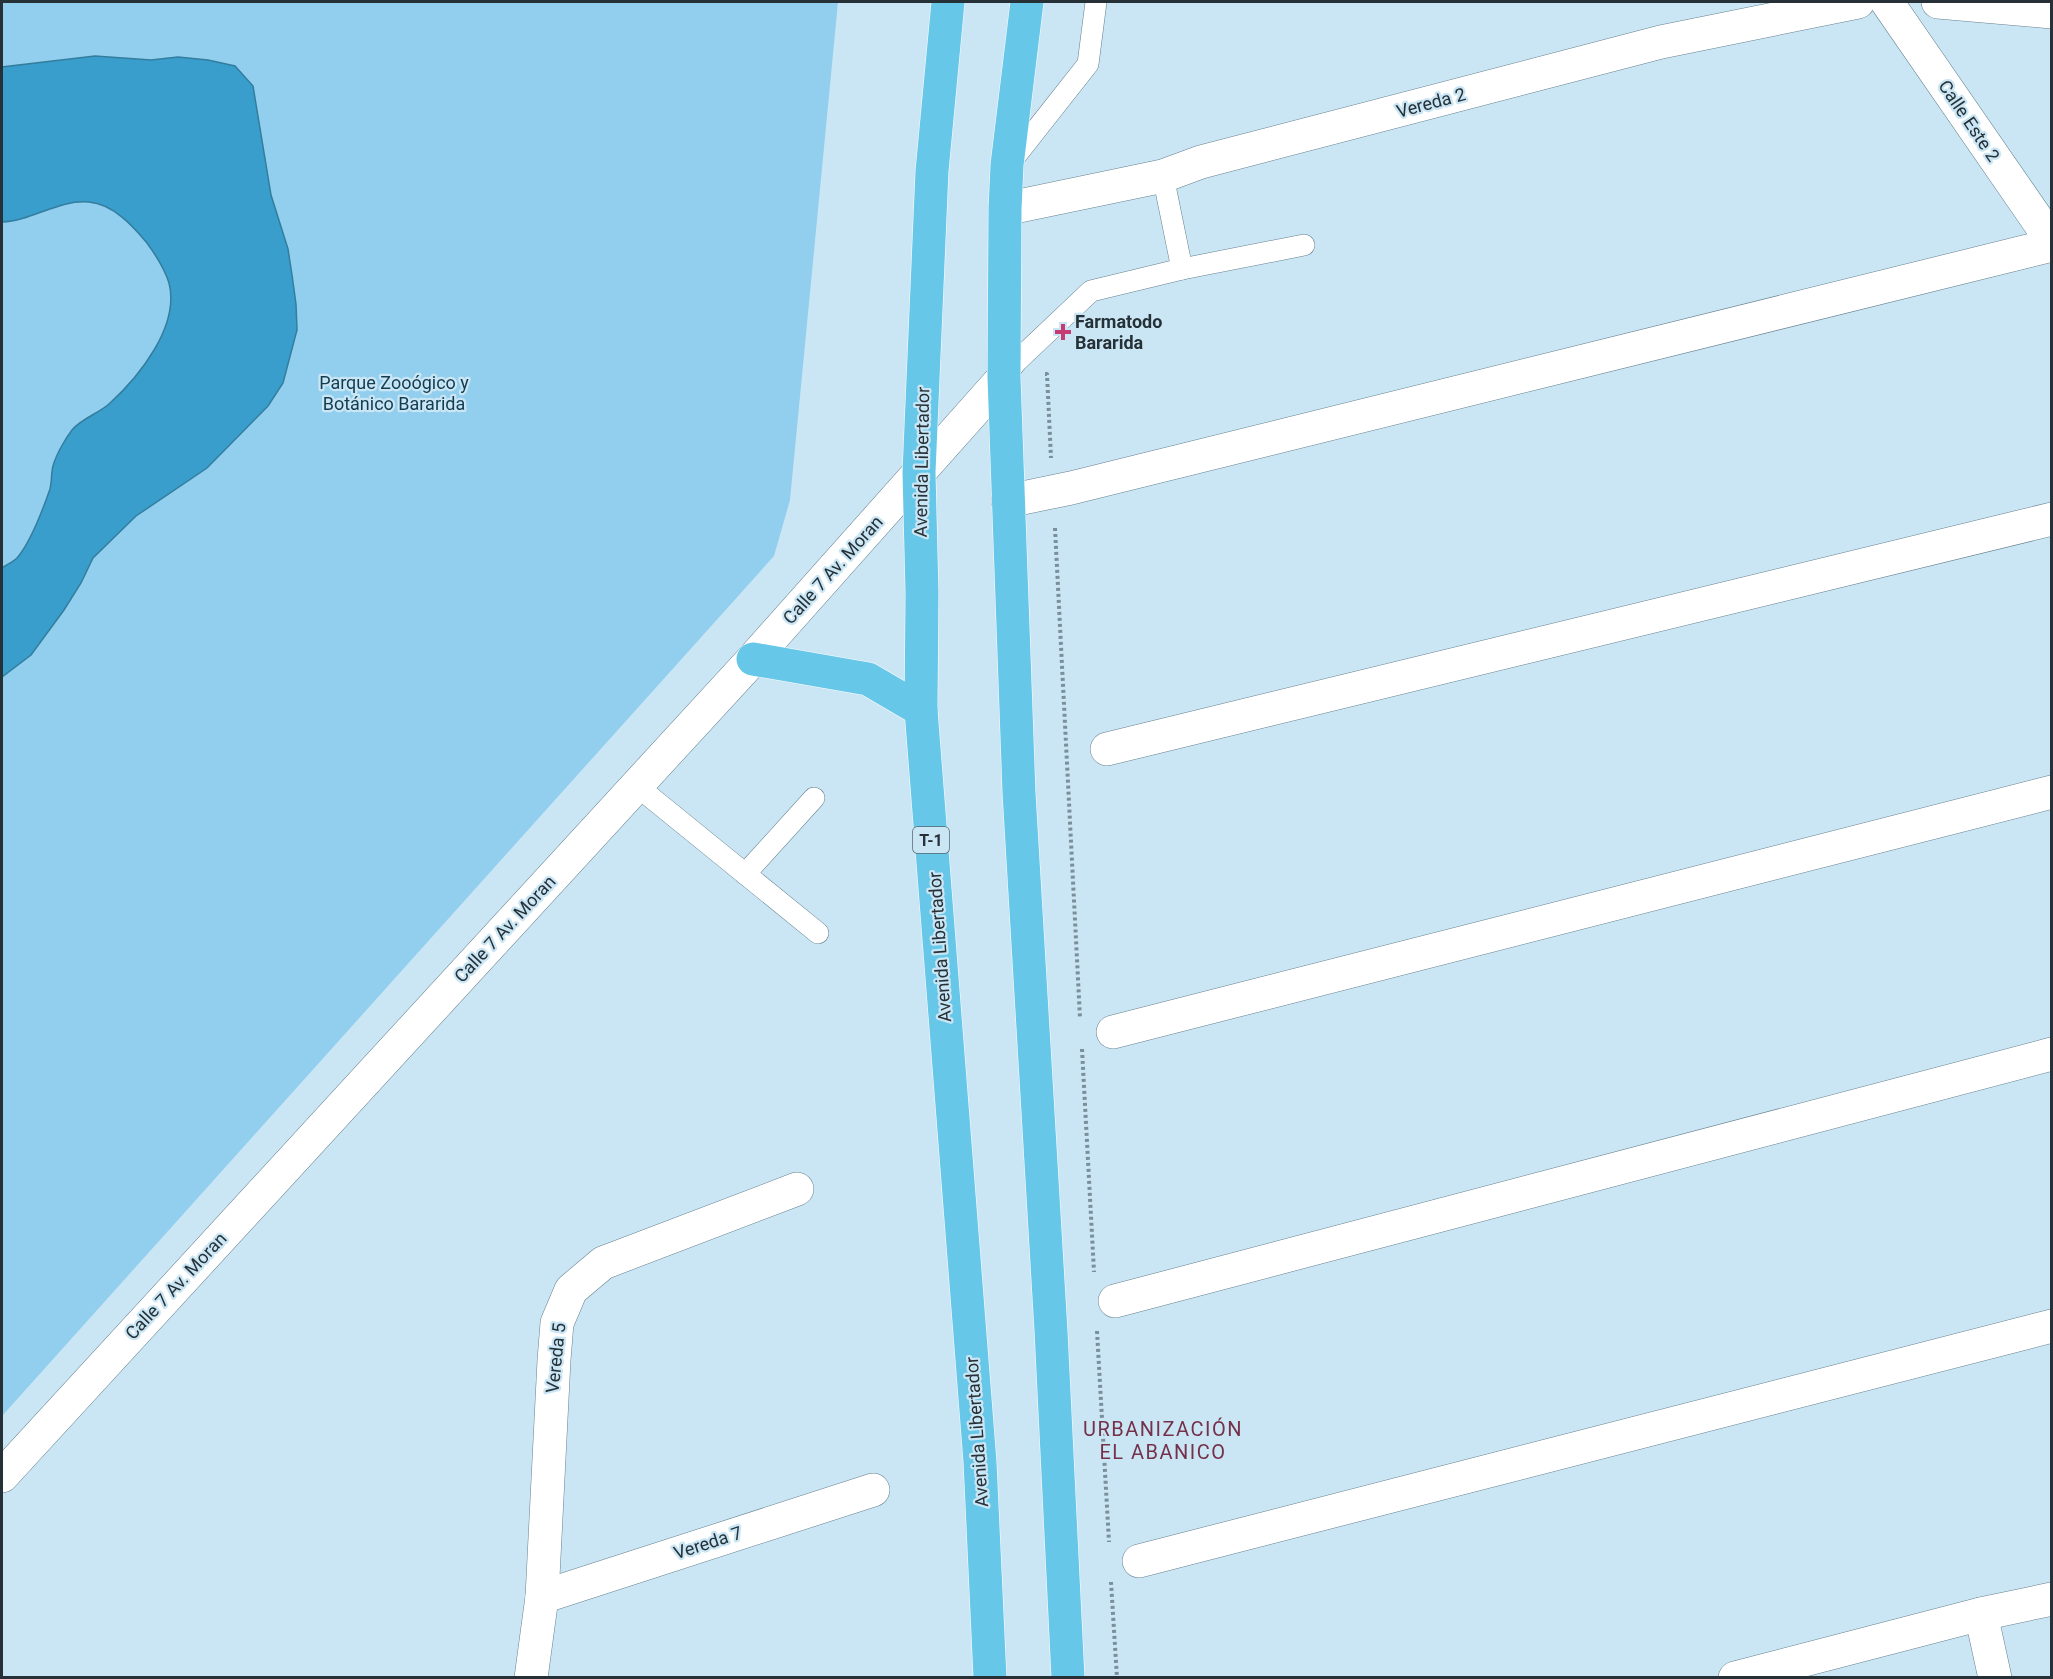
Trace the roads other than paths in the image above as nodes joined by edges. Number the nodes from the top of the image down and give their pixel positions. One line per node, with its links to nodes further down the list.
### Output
1 (948, 2): 16 (main road, Avenida Libertador / T-1)
2 (1027, 2): 9 (main road)
3 (1096, 2): 9 (lane)
4 (1858, 2): 10 (street, Vereda 2)
5 (1887, 2): 12 (street, Calle Este 2)
6 (1938, 2): 7 (street)
7 (1974, 3): 8 (street)
8 (2052, 12)
9 (1007, 165): 11 (main road)
10 (1163, 176): 11 (street, Vereda 2); 14 (lane)
11 (1005, 209): 15 (main road)
12 (2052, 243): 17 (street)
13 (1304, 245): 14 (lane)
14 (1182, 269): 15 (lane)
15 (1004, 377): 16 (street, Calle 7 Av. Moran); 17 (main road)
16 (919, 472): 19 (street, Calle 7 Av. Moran); 20 (main road, Avenida Libertador / T-1)
17 (1008, 501): 40 (main road)
18 (2052, 519): 21 (street)
19 (753, 659): 20 (main road); 22 (street, Calle 7 Av. Moran)
20 (921, 710): 39 (main road, Avenida Libertador / T-1)
21 (1107, 749)
22 (637, 786): 25 (lane); 32 (street, Calle 7 Av. Moran)
23 (2052, 792): 27 (street)
24 (814, 798): 25 (lane)
25 (745, 874): 26 (lane)
26 (818, 933)
27 (1113, 1032)
28 (2052, 1054): 30 (street)
29 (797, 1189): 35 (street, Vereda 5)
30 (1102, 1300)
31 (2052, 1326): 34 (street)
32 (2, 1476)
33 (873, 1490): 35 (street, Vereda 7)
34 (1120, 1563)
35 (542, 1597): 38 (street, Vereda 5)
36 (2052, 1599): 37 (street)
37 (1981, 1614): 41 (street); 42 (street)
38 (531, 1677)
39 (990, 1677)
40 (1068, 1677)
41 (1735, 1677)
42 (1995, 1677)

